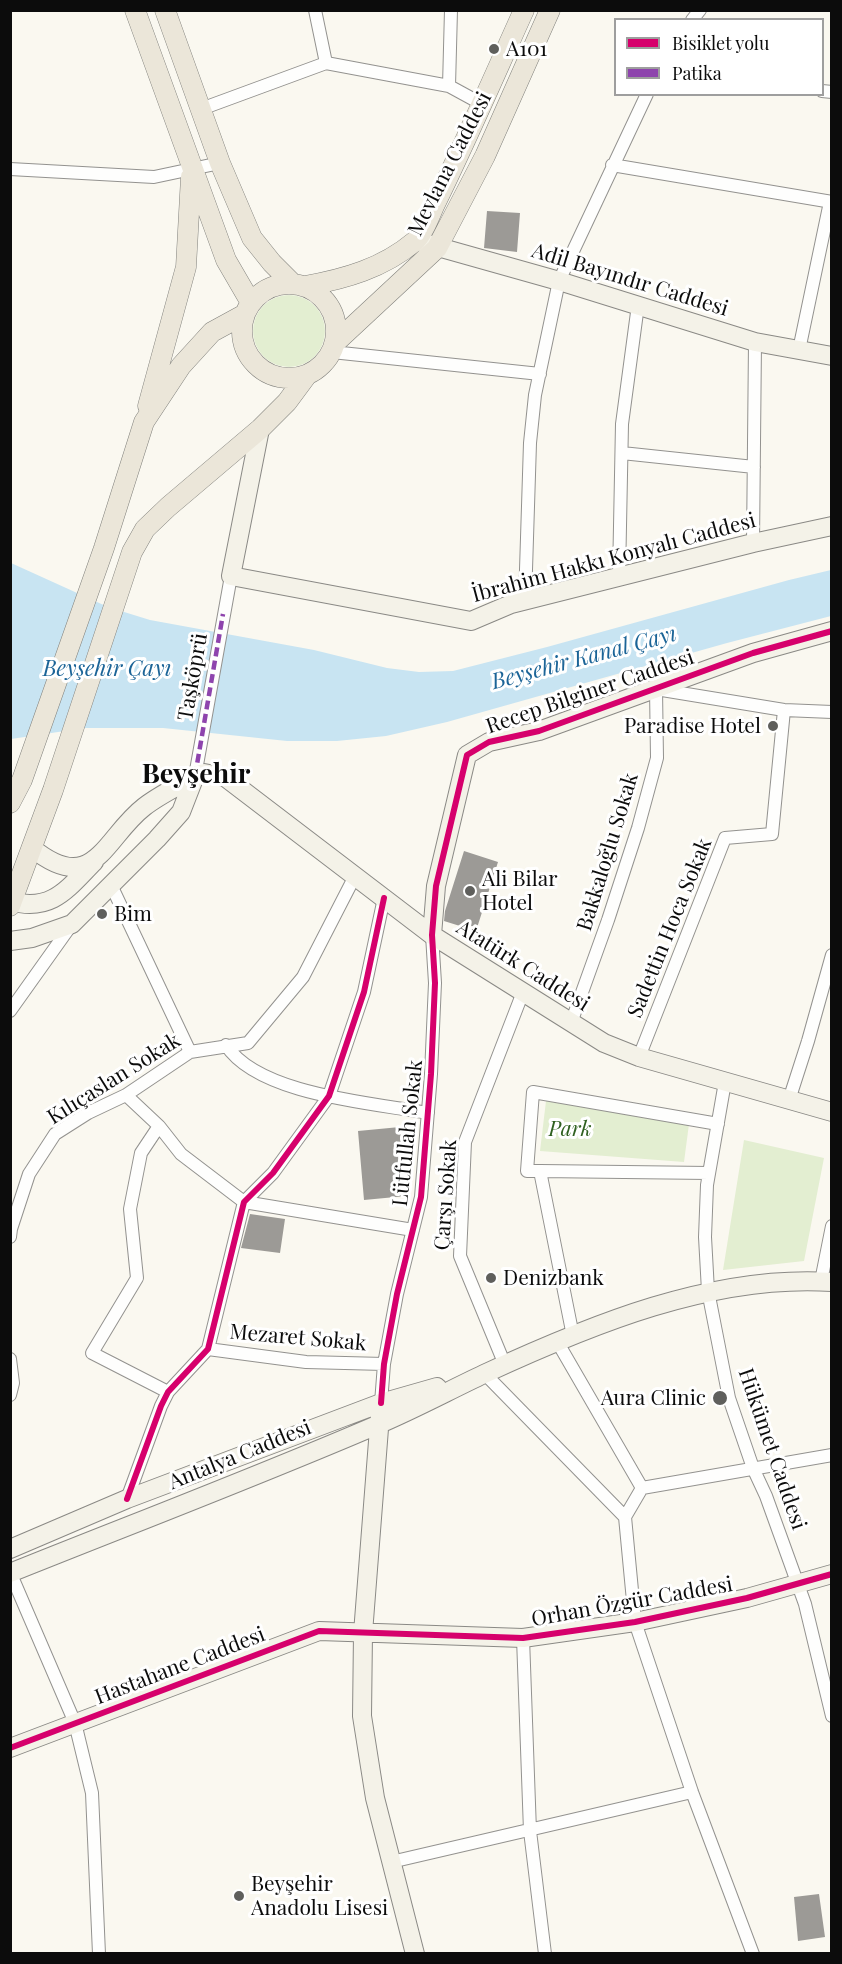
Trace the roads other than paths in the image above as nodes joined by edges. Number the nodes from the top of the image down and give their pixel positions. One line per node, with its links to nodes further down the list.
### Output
1 (135, 10): 14 (main road)
2 (165, 10): 11 (main road)
3 (315, 10): 7 (street)
4 (451, 10): 8 (street)
5 (524, 10): 10 (main road, Mevlana Caddesi)
6 (550, 10): 18 (main road, Mevlana Caddesi)
7 (326, 63): 8 (street); 11 (street)
8 (448, 86): 10 (street)
9 (645, 96): 13 (street)
10 (482, 104): 17 (main road, Mevlana Caddesi)
11 (201, 109): 12 (main road)
12 (220, 163): 14 (street); 20 (main road)
13 (612, 165): 16 (street); 19 (street)
14 (192, 168): 15 (street); 22 (main road); 29 (main road)
15 (10, 169)
16 (830, 202): 25 (street)
17 (417, 240): 18 (main road, Adil Bayındır Caddesi); 20 (main road, Mevlana Caddesi)
18 (437, 248): 19 (main road, Adil Bayındır Caddesi); 24 (main road, Mevlana Caddesi)
19 (560, 281): 21 (main road, Adil Bayındır Caddesi); 27 (street)
20 (299, 285): 22 (main road); 24 (main road)
21 (638, 305): 23 (main road, Adil Bayındır Caddesi); 31 (street)
22 (248, 308): 28 (main road); 29 (main road)
23 (755, 342): 25 (main road, Adil Bayındır Caddesi); 32 (street)
24 (334, 347): 27 (street); 28 (main road)
25 (799, 350): 26 (main road, Adil Bayındır Caddesi)
26 (831, 356)
27 (540, 374): 37 (street)
28 (307, 375): 30 (main road)
29 (144, 422): 43 (main road)
30 (260, 429): 35 (main road); 44 (main road)
31 (622, 453): 32 (street); 36 (street)
32 (754, 467): 34 (street)
33 (831, 525): 34 (main road, İbrahim Hakkı Konyalı Caddesi)
34 (753, 543): 36 (main road, İbrahim Hakkı Konyalı Caddesi)
35 (231, 576): 37 (main road, İbrahim Hakkı Konyalı Caddesi); 42 (street, Taşköprü)
36 (619, 577): 37 (main road, İbrahim Hakkı Konyalı Caddesi)
37 (525, 601)
38 (831, 631): 39 (main road, Recep Bilginer Caddesi)
39 (656, 689): 40 (street); 51 (main road, Recep Bilginer Caddesi); 56 (street, Bakkaloğlu Sokak)
40 (784, 710): 41 (street); 59 (street, Sadettin Hoca Sokak)
41 (831, 712)
42 (195, 776): 45 (main road); 46 (main road, Atatürk Caddesi); 47 (main road)
43 (10, 803)
44 (32, 848): 45 (main road); 49 (main road)
45 (94, 862): 49 (main road)
46 (355, 876): 48 (main road, Atatürk Caddesi); 57 (street, Kılıçaslan Sokak)
47 (111, 885): 50 (main road); 58 (street)
48 (384, 898): 51 (main road, Atatürk Caddesi); 62 (street)
49 (11, 903)
50 (72, 924): 52 (main road); 55 (street)
51 (432, 935): 54 (main road, Atatürk Caddesi); 65 (street, Lütfullah Sokak)
52 (10, 940)
53 (831, 955): 63 (street)
54 (523, 992): 56 (main road, Atatürk Caddesi); 80 (street, Çarşı Sokak)
55 (10, 1011)
56 (571, 1023): 59 (main road, Atatürk Caddesi)
57 (226, 1045): 58 (street, Kılıçaslan Sokak); 62 (street)
58 (190, 1052): 61 (street, Kılıçaslan Sokak)
59 (639, 1057): 60 (main road, Atatürk Caddesi)
60 (725, 1082): 63 (main road, Atatürk Caddesi); 66 (street, Hükümet Caddesi)
61 (126, 1095): 67 (street); 73 (street, Kılıçaslan Sokak)
62 (329, 1096): 65 (street); 70 (street)
63 (789, 1100): 64 (main road, Atatürk Caddesi)
64 (831, 1112)
65 (428, 1113): 72 (street, Lütfullah Sokak)
66 (718, 1124): 68 (street); 69 (street, Hükümet Caddesi)
67 (159, 1126): 70 (street); 82 (street)
68 (540, 1170): 69 (street); 76 (street)
69 (709, 1173): 75 (street, Hükümet Caddesi)
70 (244, 1202): 72 (street); 77 (street)
71 (831, 1226): 74 (street)
72 (413, 1230): 79 (street, Lütfullah Sokak)
73 (10, 1237)
74 (826, 1282): 75 (main road, Antalya Caddesi)
75 (708, 1291): 76 (main road, Antalya Caddesi); 87 (street, Hükümet Caddesi)
76 (565, 1340): 80 (main road, Antalya Caddesi); 88 (street)
77 (208, 1350): 79 (street, Mezaret Sokak); 82 (street)
78 (10, 1359): 83 (street)
79 (384, 1364): 84 (street, Lütfullah Sokak)
80 (505, 1365): 81 (main road, Antalya Caddesi)
81 (485, 1374): 84 (main road, Antalya Caddesi); 85 (main road, Antalya Caddesi); 90 (street)
82 (168, 1392): 89 (street)
83 (10, 1395)
84 (381, 1403): 85 (main road); 89 (main road, Antalya Caddesi)
85 (379, 1425): 92 (main road, Antalya Caddesi); 96 (main road)
86 (831, 1455): 87 (street)
87 (753, 1468): 88 (street); 94 (street, Hükümet Caddesi)
88 (642, 1488): 90 (street)
89 (127, 1499): 91 (main road, Antalya Caddesi)
90 (625, 1517): 95 (street)
91 (10, 1549)
92 (11, 1573): 99 (street)
93 (831, 1574): 94 (main road, Orhan Özgür Caddesi)
94 (798, 1584): 95 (main road, Orhan Özgür Caddesi); 98 (street, Hükümet Caddesi)
95 (635, 1622): 97 (main road, Orhan Özgür Caddesi); 101 (street)
96 (363, 1633): 97 (main road, Orhan Özgür Caddesi); 99 (main road, Hastahane Caddesi); 103 (main road)
97 (523, 1638): 102 (street)
98 (831, 1715)
99 (75, 1723): 100 (main road, Hastahane Caddesi); 104 (street)
100 (10, 1748)
101 (692, 1792): 102 (street); 107 (street)
102 (530, 1831): 103 (street); 106 (street)
103 (392, 1862): 105 (main road)
104 (99, 1953)
105 (415, 1953)
106 (545, 1953)
107 (753, 1953)

